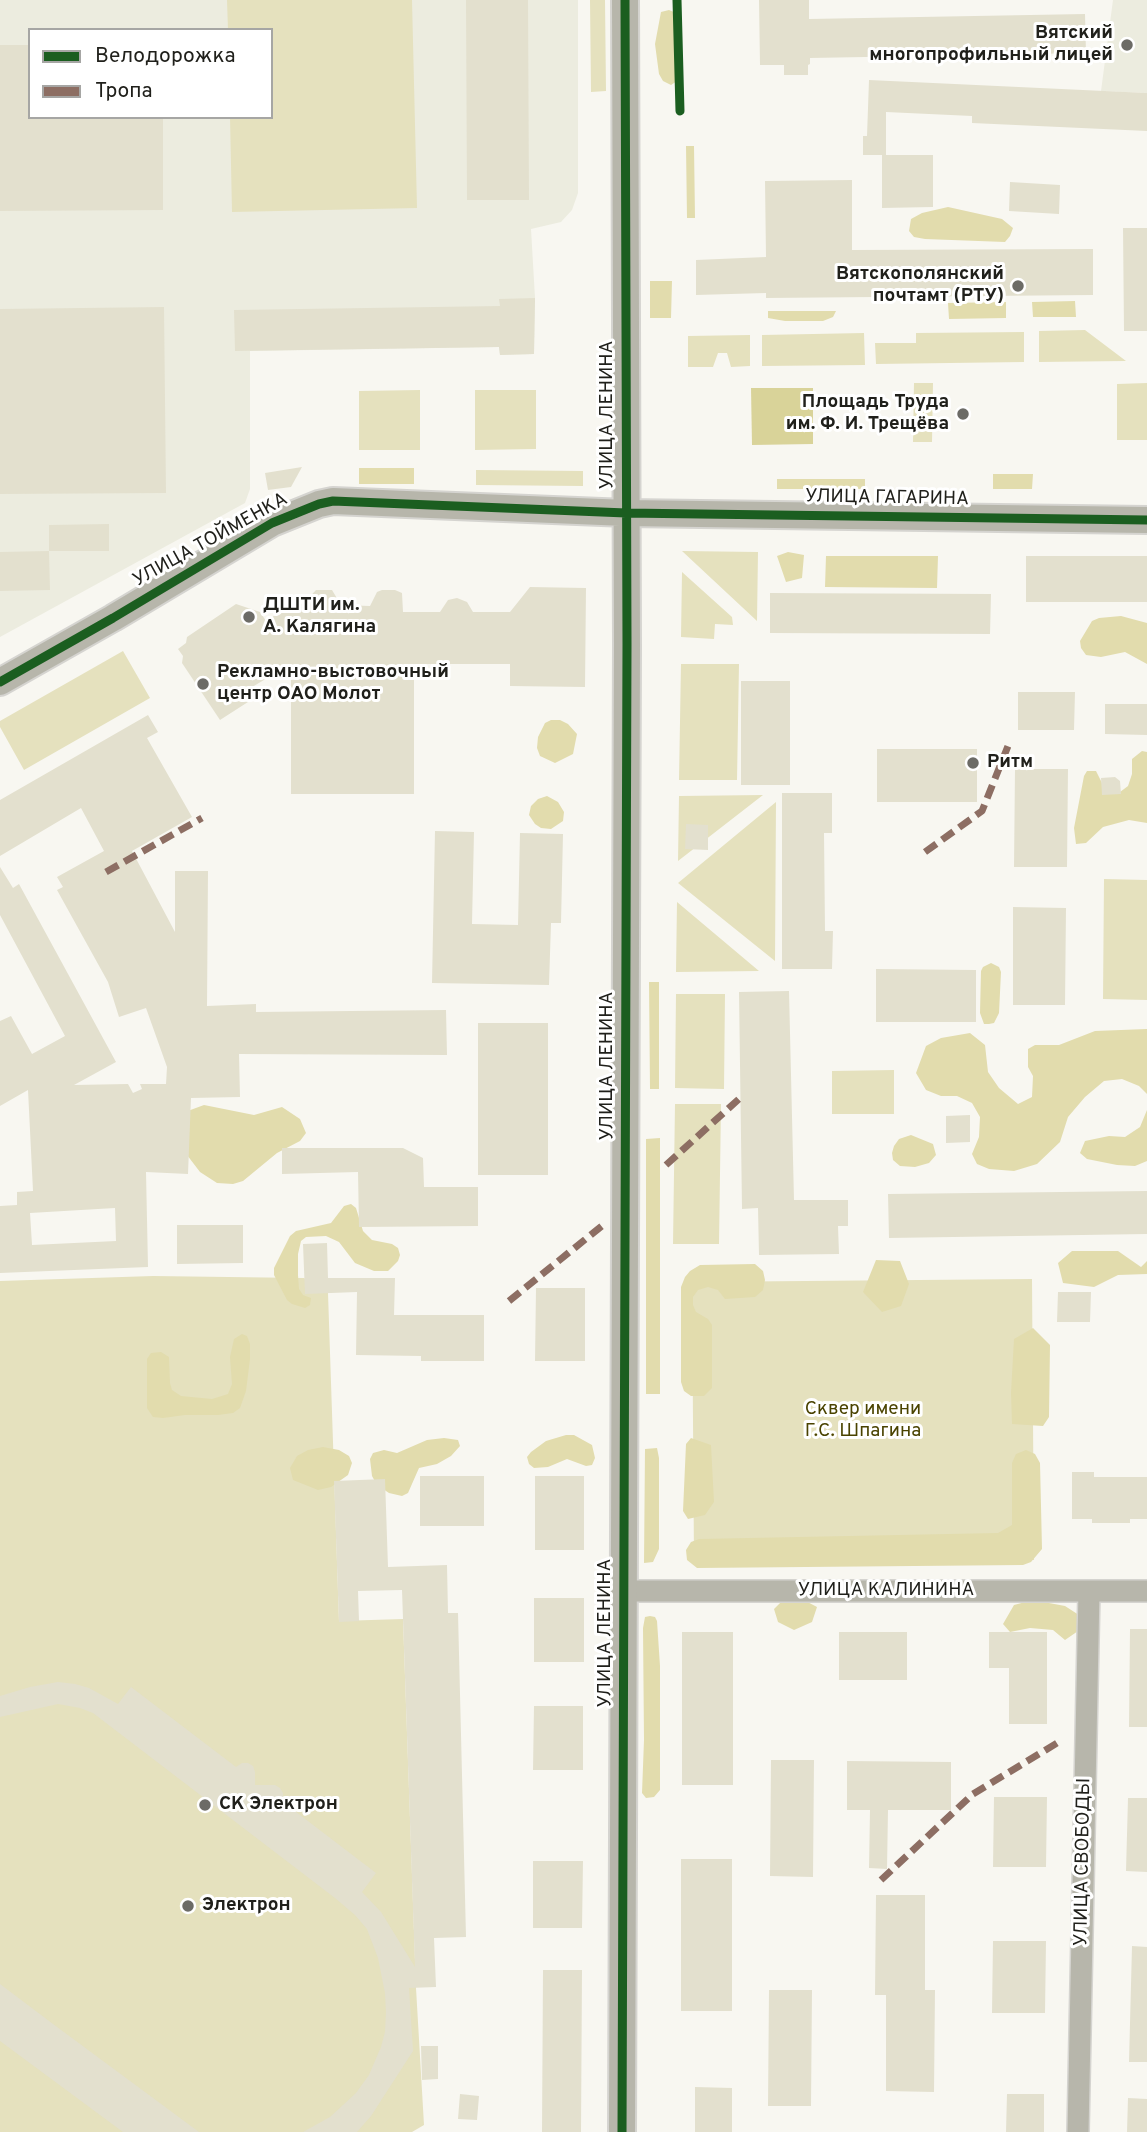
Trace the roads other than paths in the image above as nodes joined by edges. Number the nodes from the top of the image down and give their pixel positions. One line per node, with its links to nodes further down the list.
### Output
1 (625, 0): 2 (street, УЛИЦА ЛЕНИНА)
2 (626, 513): 3 (street, УЛИЦА ГАГАРИНА); 4 (street, УЛИЦА ТОЙМЕНКА); 5 (street, УЛИЦА ЛЕНИНА)
3 (1147, 520)
4 (0, 682)
5 (624, 1591): 6 (street, УЛИЦА КАЛИНИНА); 8 (street, УЛИЦА ЛЕНИНА)
6 (1090, 1591): 7 (street, УЛИЦА КАЛИНИНА); 9 (street, УЛИЦА СВОБОДЫ)
7 (1147, 1591)
8 (622, 2132)
9 (1078, 2132)

